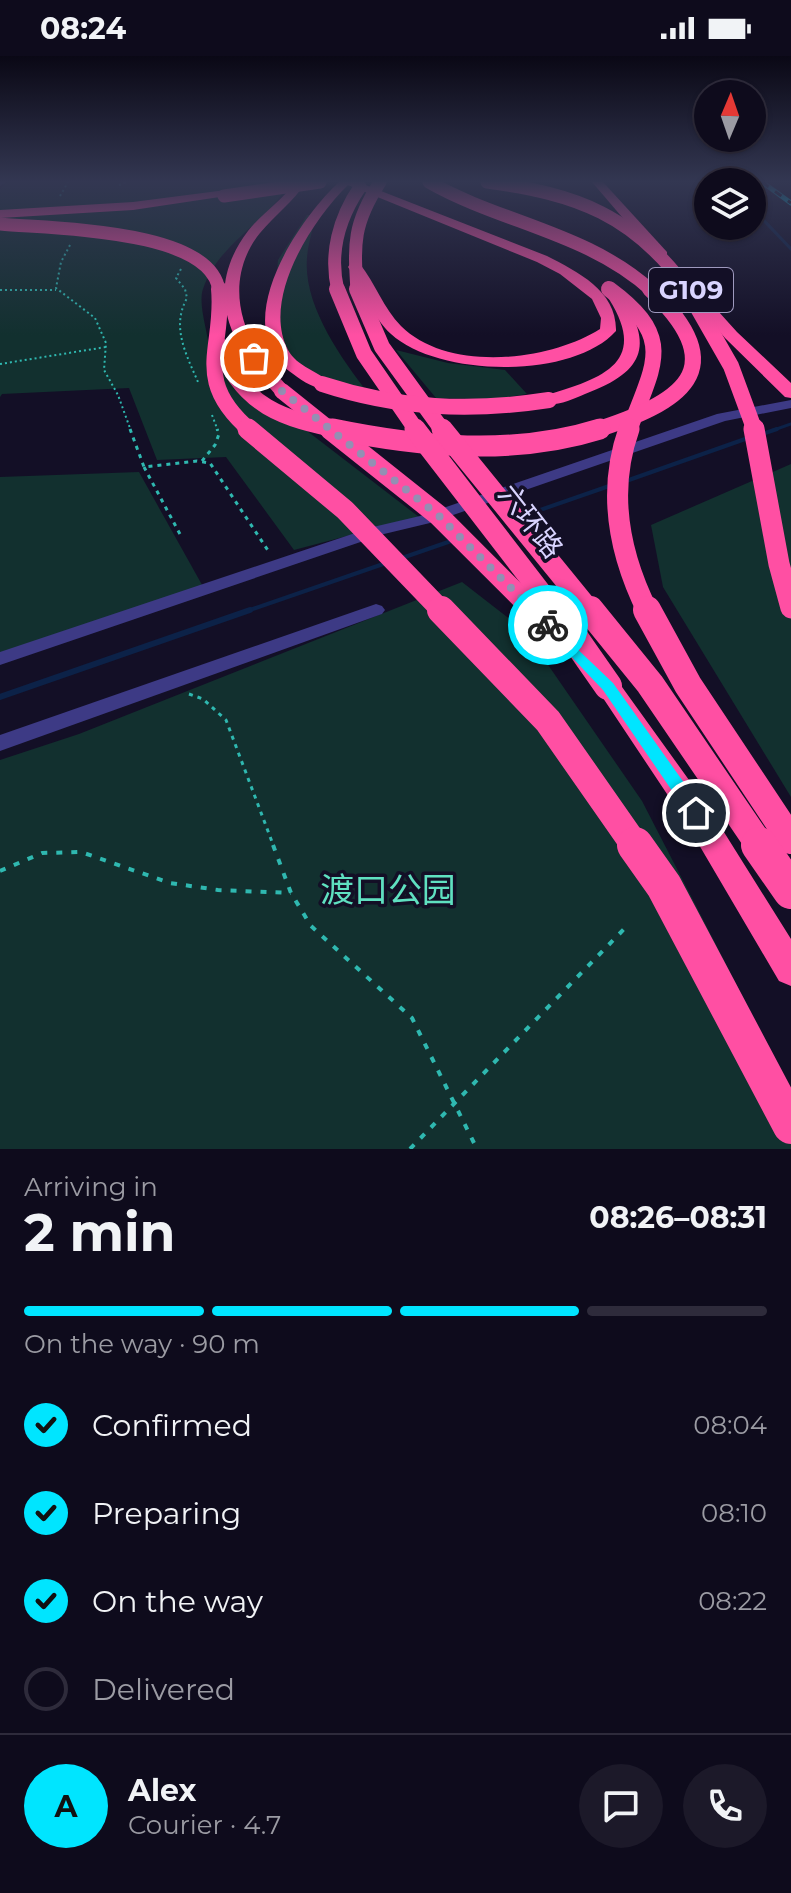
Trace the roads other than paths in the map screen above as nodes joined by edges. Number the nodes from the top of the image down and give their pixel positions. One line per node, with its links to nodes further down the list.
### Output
1 (110, 233): 14 (highway, bridge)
2 (254, 233): 20 (highway, bridge)
3 (302, 233): 13 (highway, bridge)
4 (338, 233): 20 (highway, 六环路, bridge)
5 (356, 233): 11 (highway, 六环路, bridge)
6 (476, 233): 12 (highway)
7 (479, 233): 12 (highway)
8 (549, 233): 14 (highway, bridge)
9 (637, 233): 17 (highway, bridge)
10 (641, 233): 15 (highway, G109)
11 (355, 267): 12 (highway); 23 (highway, 六环路, bridge)
12 (574, 273): 13 (highway)
13 (609, 289): 22 (highway, bridge)
14 (216, 339): 25 (highway, bridge)
15 (791, 393)
16 (791, 404): 19 (street)
17 (791, 608)
18 (376, 610): 21 (street)
19 (0, 659)
20 (608, 686): 24 (highway, 六环路)
21 (0, 743)
22 (791, 840)
23 (791, 891)
24 (791, 970)
25 (791, 1126)

